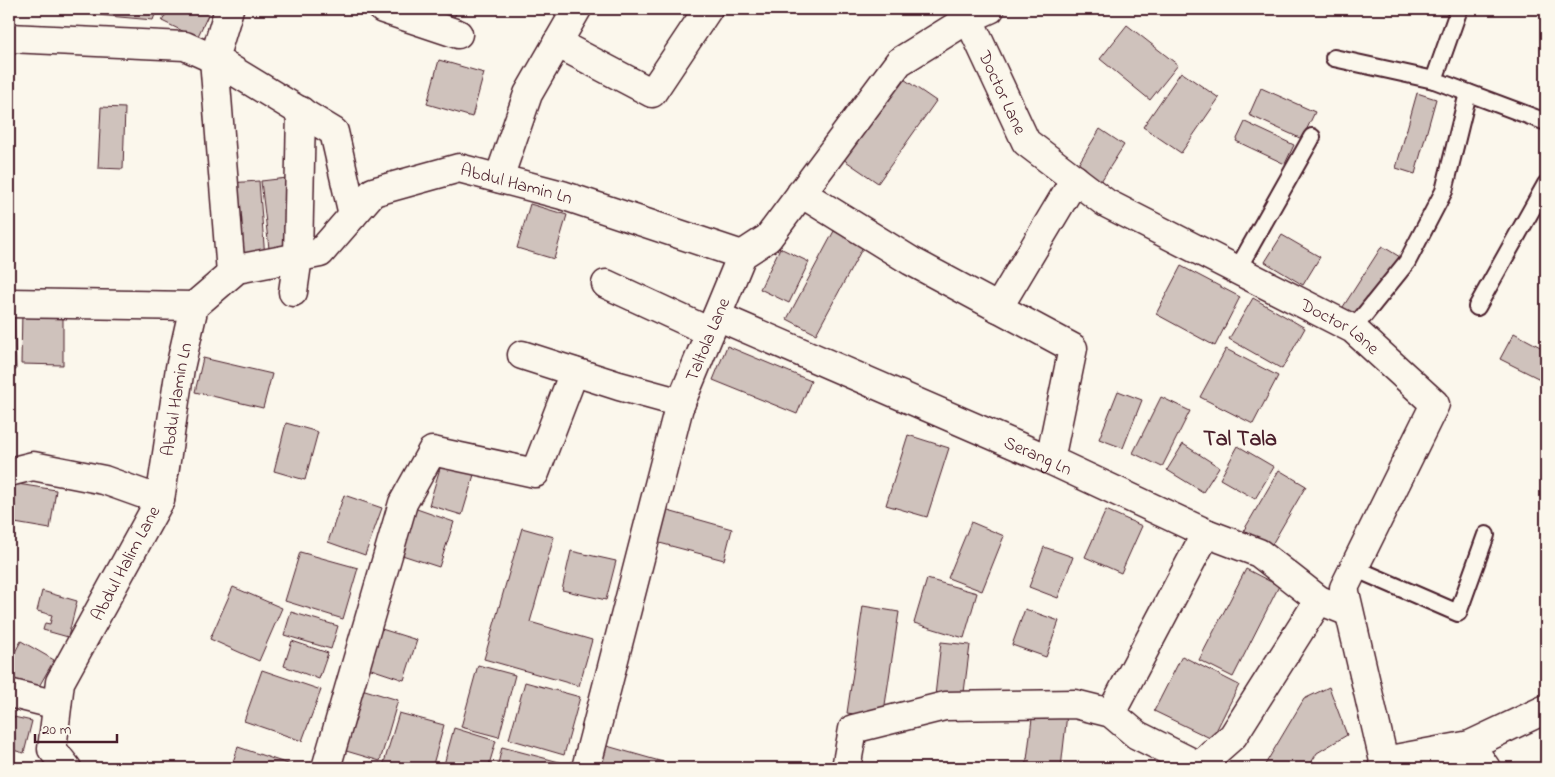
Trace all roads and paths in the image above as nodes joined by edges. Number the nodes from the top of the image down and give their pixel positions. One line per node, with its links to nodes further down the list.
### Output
1 (229, 9): 11 (street)
2 (383, 9): 7 (street)
3 (577, 9): 9 (street)
4 (708, 9): 9 (street)
5 (1459, 9): 12 (lane)
6 (974, 12): 18 (street, Doctor Lane); 20 (street)
7 (458, 34)
8 (9, 38): 11 (street)
9 (557, 43): 17 (street)
10 (1334, 58): 12 (lane)
11 (214, 59): 14 (street); 25 (street)
12 (1434, 80): 13 (lane)
13 (1468, 93): 15 (lane); 33 (lane)
14 (300, 112): 21 (street); 23 (street)
15 (1546, 122)
16 (1312, 137): 24 (lane)
17 (500, 178): 21 (street, Abdul Hamin Ln); 22 (street, Abdul Hamin Ln)
18 (1075, 179): 24 (street, Doctor Lane); 31 (street)
19 (1546, 184): 30 (lane)
20 (801, 193): 22 (street); 31 (street)
21 (353, 215): 23 (street, Abdul Hamin Ln)
22 (742, 255): 32 (street, Taltola Lane)
23 (298, 257): 25 (street, Abdul Hamin Ln); 27 (street)
24 (1238, 270): 33 (street, Doctor Lane)
25 (231, 273): 29 (street, Abdul Hamin Ln)
26 (606, 284): 32 (street, Serang Ln)
27 (293, 292)
28 (9, 303): 29 (street)
29 (194, 306): 39 (street, Abdul Hamin Ln)
30 (1477, 307)
31 (998, 308): 37 (street)
32 (714, 324): 36 (street, Taltola Lane); 37 (street, Serang Ln)
33 (1353, 329): 42 (street, Doctor Lane)
34 (522, 355): 35 (street)
35 (574, 372): 36 (street); 52 (street)
36 (681, 403): 53 (street, Taltola Lane)
37 (1050, 460): 40 (street, Serang Ln)
38 (9, 472): 39 (street, Abdul Halim Lane)
39 (160, 500): 46 (street, Abdul Halim Lane)
40 (1206, 533): 43 (street, Serang Ln); 48 (street)
41 (1486, 535): 42 (lane)
42 (1354, 568): 44 (street, Doctor Lane)
43 (1319, 600): 44 (street, Serang Ln); 48 (street)
44 (1350, 612): 50 (street, Doctor Lane)
45 (9, 693): 46 (street)
46 (57, 705): 51 (street, Abdul Halim Lane)
47 (1546, 709): 49 (street)
48 (1111, 713): 54 (street)
49 (1470, 745): 50 (street); 55 (street)
50 (1383, 765)
51 (67, 768)
52 (326, 768)
53 (586, 768)
54 (846, 768)
55 (1486, 768)

